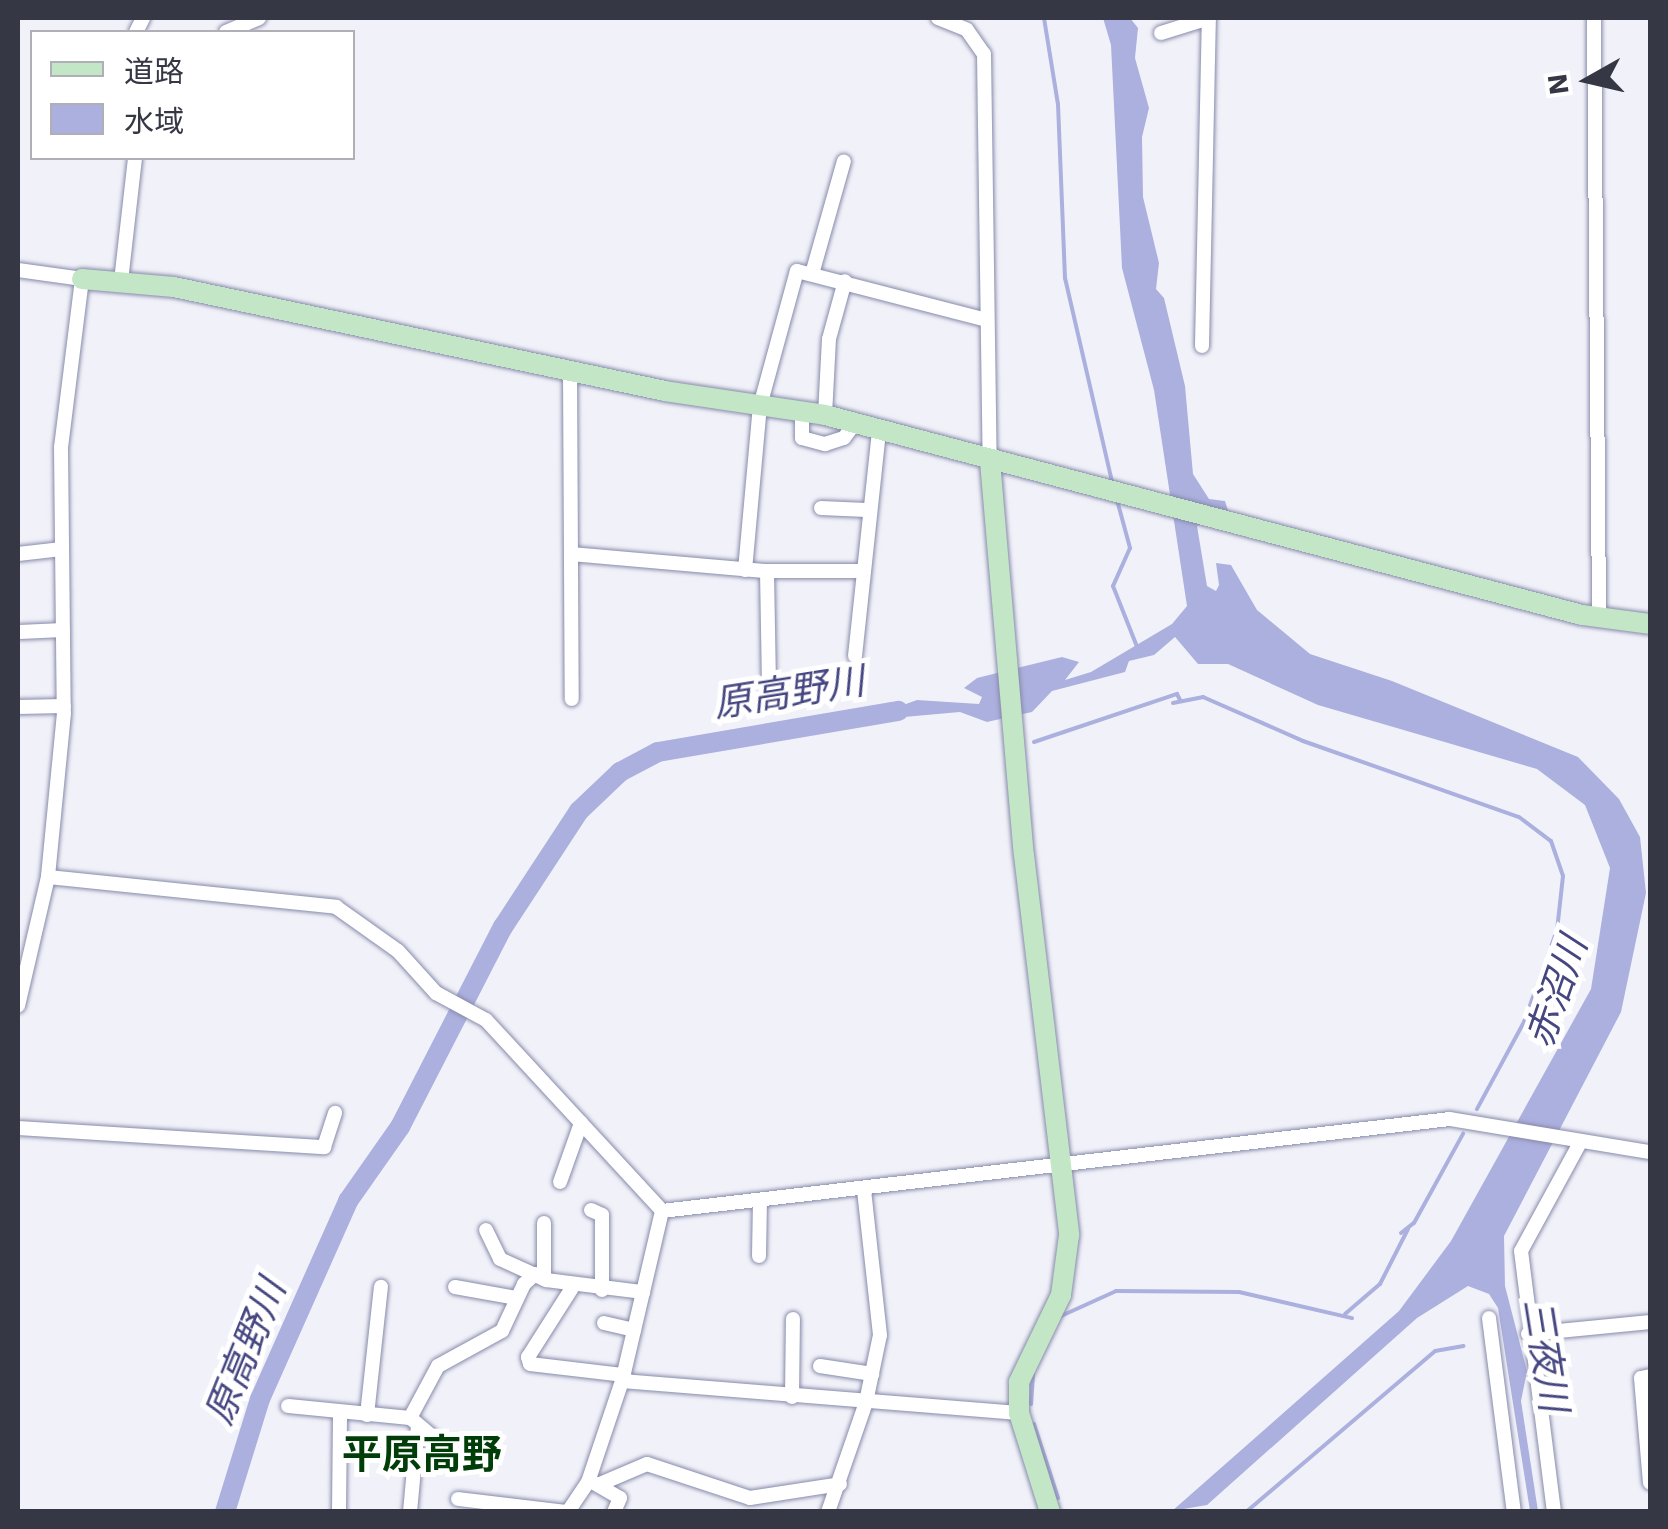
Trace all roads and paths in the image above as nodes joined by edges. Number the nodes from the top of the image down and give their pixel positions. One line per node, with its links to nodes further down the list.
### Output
1 (259, 18): 5 (street)
2 (938, 18): 14 (street)
3 (1209, 18): 6 (street); 15 (street)
4 (1594, 18): 31 (street)
5 (231, 30)
6 (1161, 33)
7 (135, 160): 12 (street)
8 (844, 161): 10 (street)
9 (18, 270): 11 (street)
10 (812, 274): 13 (street); 17 (street)
11 (82, 279): 12 (street); 25 (street)
12 (121, 281): 16 (street)
13 (845, 281): 14 (street); 19 (street)
14 (987, 320): 22 (street)
15 (1202, 346)
16 (570, 371): 17 (street); 27 (street)
17 (760, 406): 18 (street); 28 (street)
18 (802, 412): 19 (street); 20 (street)
19 (825, 415): 20 (street)
20 (855, 424): 21 (street)
21 (879, 430): 22 (street); 24 (street)
22 (990, 461): 31 (street); 47 (street)
23 (821, 508): 24 (street)
24 (866, 510): 29 (street)
25 (62, 549): 26 (street); 33 (street)
26 (18, 554)
27 (571, 554): 28 (street); 37 (street)
28 (746, 570): 30 (street)
29 (859, 571): 30 (street); 35 (street)
30 (767, 572): 36 (street)
31 (1599, 618): 32 (street)
32 (1650, 624)
33 (63, 630): 34 (street); 38 (street)
34 (19, 632)
35 (854, 656)
36 (769, 690)
37 (572, 699)
38 (64, 706): 39 (street); 40 (street)
39 (18, 707)
40 (48, 877): 41 (street); 43 (street)
41 (18, 1006)
42 (336, 1113): 44 (street)
43 (581, 1123): 48 (street); 52 (street)
44 (18, 1128)
45 (1581, 1141): 46 (street); 47 (street); 68 (street)
46 (1650, 1152)
47 (1060, 1164): 49 (street); 76 (street)
48 (560, 1182)
49 (864, 1190): 50 (street); 70 (street)
50 (760, 1201): 52 (street); 55 (street)
51 (591, 1210): 60 (street)
52 (662, 1211): 61 (street)
53 (544, 1223): 56 (street)
54 (486, 1230): 56 (street)
55 (759, 1256)
56 (540, 1276): 59 (street); 62 (street)
57 (381, 1287): 78 (street)
58 (455, 1287): 62 (street)
59 (572, 1288): 60 (street); 72 (street)
60 (602, 1290): 61 (street)
61 (643, 1292): 67 (street)
62 (517, 1298): 79 (street)
63 (1489, 1318): 91 (street)
64 (793, 1319): 73 (street)
65 (1650, 1322): 68 (street)
66 (604, 1323): 67 (street)
67 (634, 1330): 72 (street)
68 (1528, 1334): 92 (street)
69 (820, 1366): 70 (street)
70 (872, 1374): 74 (street)
71 (1650, 1376): 81 (street)
72 (623, 1378): 73 (street); 82 (street)
73 (792, 1397): 74 (street)
74 (866, 1402): 76 (street); 83 (street)
75 (288, 1406): 77 (street)
76 (1019, 1412): 90 (street)
77 (340, 1413): 78 (street); 85 (street)
78 (367, 1415): 79 (street)
79 (414, 1422): 80 (street); 86 (street)
80 (439, 1442)
81 (1650, 1482)
82 (594, 1483): 83 (street); 87 (street); 88 (street)
83 (840, 1484): 89 (street)
84 (458, 1499): 87 (street)
85 (339, 1512)
86 (410, 1512)
87 (566, 1512)
88 (614, 1512)
89 (828, 1512)
90 (1050, 1512)
91 (1514, 1512)
92 (1554, 1512)

